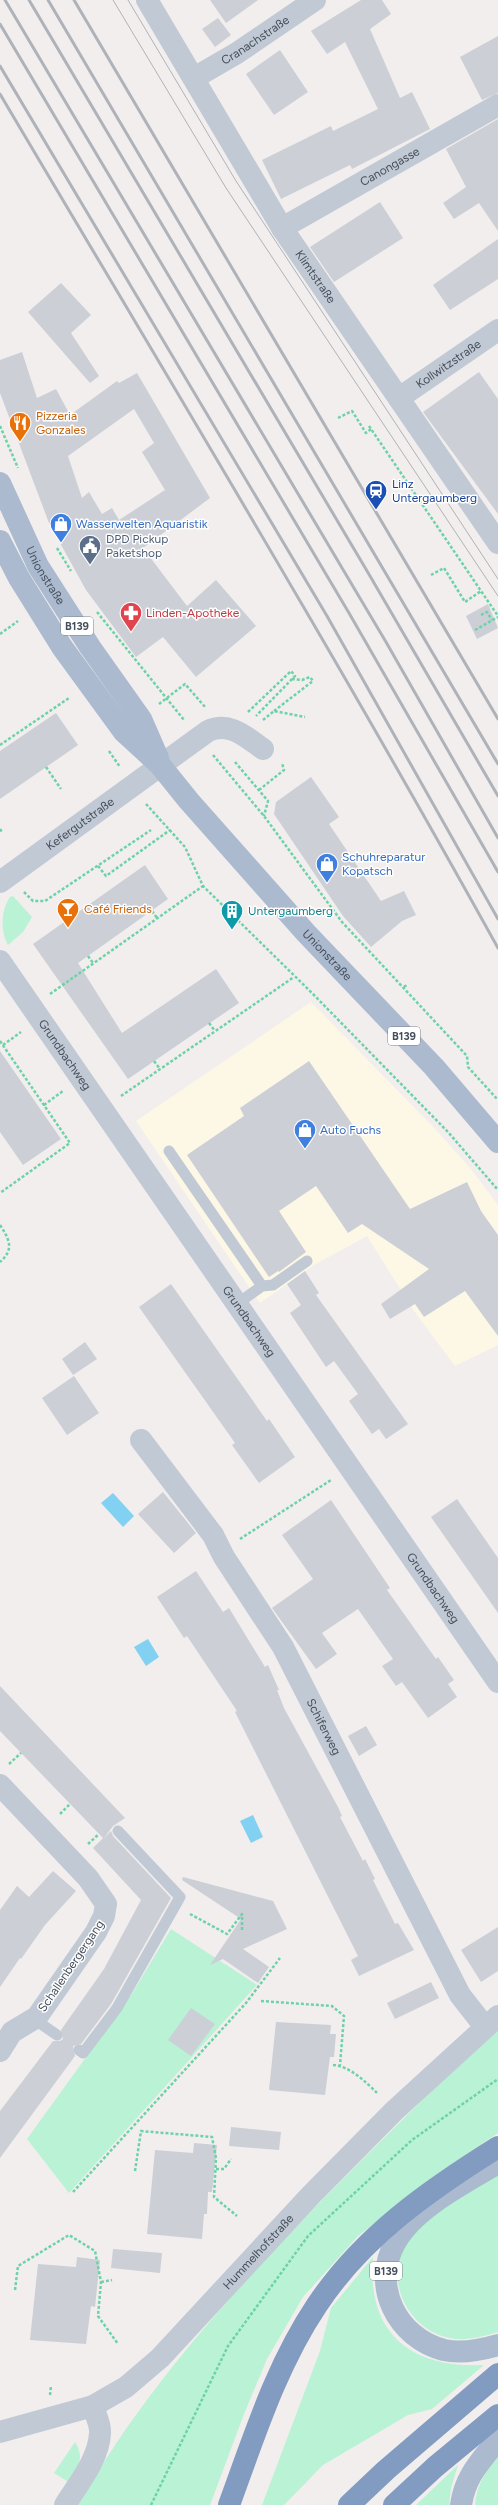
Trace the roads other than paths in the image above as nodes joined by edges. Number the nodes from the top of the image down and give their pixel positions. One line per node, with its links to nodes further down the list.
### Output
1 (147, 0): 3 (street, Klimtstraße)
2 (315, 0): 3 (street, Cranachstraße)
3 (194, 78): 5 (street, Klimtstraße)
4 (498, 105): 5 (street, Canongasse)
5 (282, 228): 7 (street, Klimtstraße)
6 (498, 330): 7 (street, Kollwitzstraße)
7 (399, 398): 10 (street, Klimtstraße)
8 (0, 483): 12 (main road, Unionstraße / B139)
9 (0, 541): 12 (main road, Unionstraße / B139)
10 (498, 543)
11 (272, 754): 12 (street)
12 (160, 765): 13 (street, Kefergutstraße); 15 (main road, Unionstraße / B139)
13 (5, 878)
14 (0, 961): 19 (street, Grundbachweg)
15 (498, 1142)
16 (169, 1151): 18 (lane)
17 (307, 1261): 18 (lane)
18 (262, 1286): 19 (lane)
19 (236, 1304): 21 (street, Grundbachweg)
20 (141, 1440): 25 (street, Schiferweg)
21 (498, 1682)
22 (3, 1775): 24 (street, Schallenbergergang)
23 (118, 1832): 27 (lane)
24 (34, 2019): 26 (lane); 28 (street, Schallenbergergang)
25 (491, 2021): 33 (street, Hummelhofstraße)
26 (57, 2035)
27 (79, 2050)
28 (0, 2051)
29 (498, 2147): 38 (highway)
30 (498, 2163): 31 (main road, B139)
31 (498, 2345)
32 (498, 2374): 39 (highway)
33 (93, 2406): 35 (street, Hummelhofstraße); 37 (street)
34 (498, 2415): 40 (highway)
35 (0, 2432)
36 (498, 2439): 41 (main road)
37 (65, 2505)
38 (229, 2505)
39 (349, 2505)
40 (394, 2505)
41 (461, 2505)

